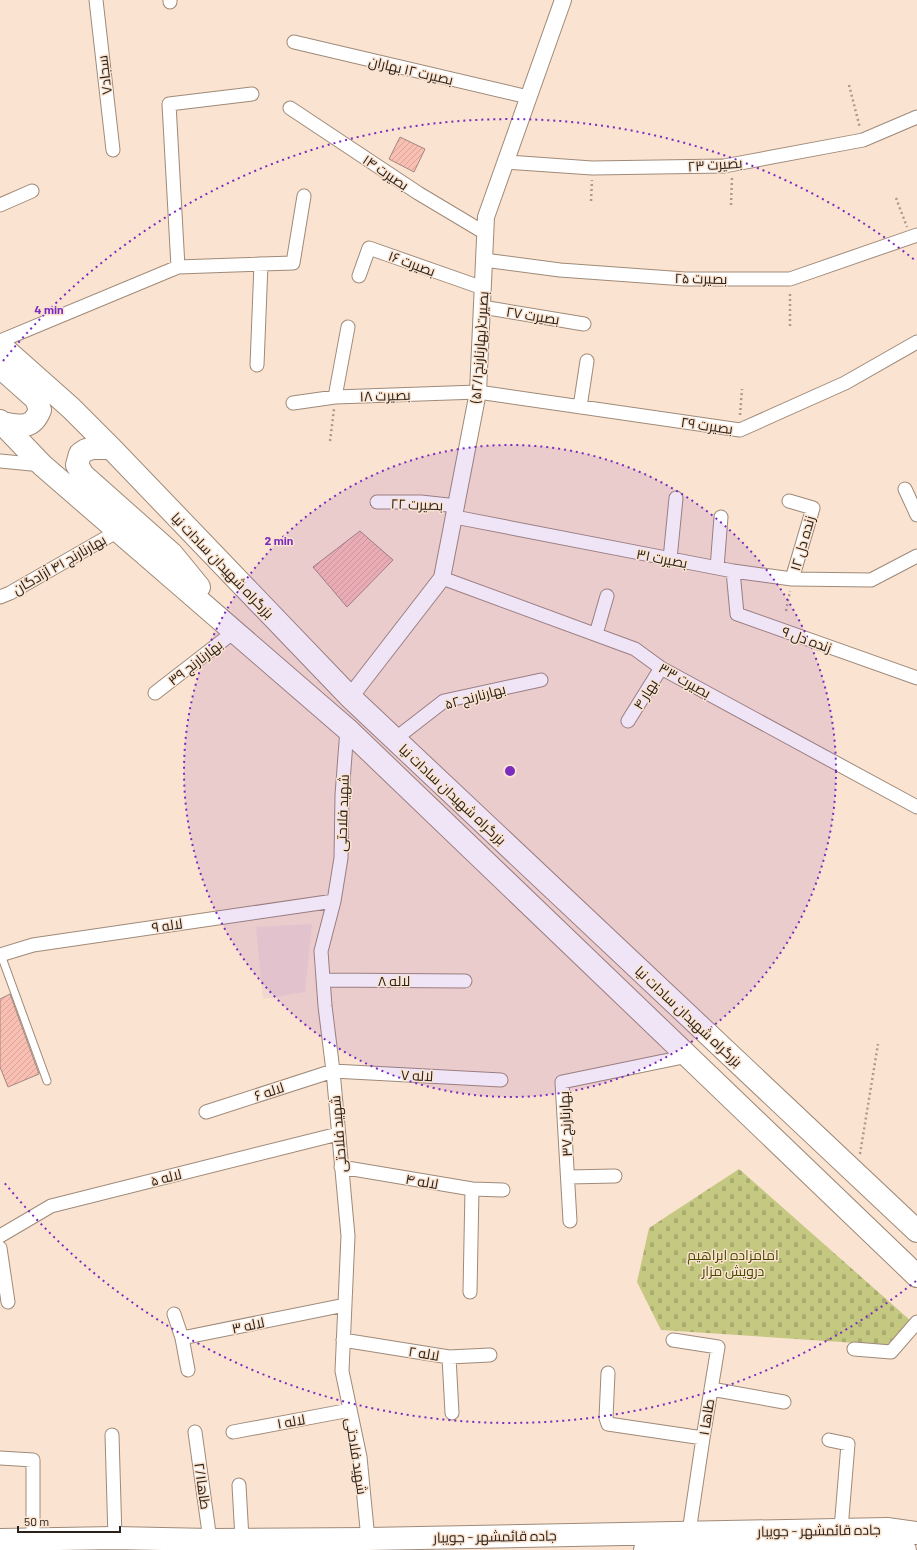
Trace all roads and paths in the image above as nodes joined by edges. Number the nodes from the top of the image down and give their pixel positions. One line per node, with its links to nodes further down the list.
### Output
1 (96, 0): 10 (street, سجاد۷)
2 (563, 0): 6 (street, بصیرت(بهارنارنج۵۲/۱))
3 (294, 42): 6 (street, بصیرت ۱۲ بهاران)
4 (849, 85): 9 (path)
5 (252, 94): 24 (street)
6 (528, 97): 11 (street, بصیرت(بهارنارنج۵۲/۱))
7 (290, 108): 20 (street, بصیرت ۱۴)
8 (917, 117): 9 (street, بصیرت ۲۳)
9 (863, 140): 12 (street, بصیرت ۲۳)
10 (113, 150)
11 (506, 162): 13 (street, بصیرت ۲۳); 20 (street, بصیرت(بهارنارنج۵۲/۱))
12 (732, 165): 13 (street, بصیرت ۲۳); 19 (path)
13 (592, 168): 17 (path)
14 (32, 191): 18 (street)
15 (304, 196): 23 (street)
16 (896, 198): 21 (path)
17 (591, 201)
18 (0, 205)
19 (731, 205)
20 (485, 233): 22 (street, بصیرت(بهارنارنج۵۲/۱))
21 (914, 237): 26 (street, بصیرت ۲۵)
22 (484, 260): 26 (street, بصیرت ۲۵); 27 (street, بصیرت(بهارنارنج۵۲/۱))
23 (261, 264): 24 (street); 36 (street)
24 (178, 267): 32 (street)
25 (359, 276): 27 (street, بصیرت ۱۶)
26 (790, 279): 30 (path)
27 (483, 288): 28 (street, بصیرت(بهارنارنج۵۲/۱))
28 (482, 307): 29 (street, بصیرت ۲۷); 39 (street, بصیرت(بهارنارنج۵۲/۱))
29 (584, 324)
30 (790, 326)
31 (348, 327): 40 (street)
32 (0, 341)
33 (917, 342): 44 (street, بصیرت ۲۹)
34 (0, 345): 46 (highway, بزرگراه شهیدان سادات نیا)
35 (587, 362): 42 (street)
36 (257, 365)
37 (0, 367): 43 (highway)
38 (742, 389): 44 (path)
39 (478, 392): 40 (street, بصیرت ۱۸); 42 (street, بصیرت ۲۹); 53 (street, بصیرت(بهارنارنج۵۲/۱))
40 (335, 397): 41 (street, بصیرت ۱۸); 45 (path)
41 (293, 403)
42 (580, 406): 44 (street, بصیرت ۲۹)
43 (1, 422): 48 (highway, بزرگراه شهیدان سادات نیا)
44 (740, 430)
45 (330, 441)
46 (111, 448): 66 (highway); 72 (highway, بزرگراه شهیدان سادات نیا)
47 (0, 461): 48 (street)
48 (42, 465): 56 (highway, بزرگراه شهیدان سادات نیا)
49 (905, 489): 54 (street)
50 (676, 498): 58 (street)
51 (789, 501): 62 (street, زنده دل ۱۲)
52 (377, 502): 53 (street, بصیرت ۲۲)
53 (456, 512): 58 (street, بصیرت ۳۱); 61 (street, بصیرت(بهارنارنج۵۲/۱))
54 (917, 515)
55 (721, 517): 59 (street)
56 (118, 531): 64 (street, بهارنارنج ۴۱ آزادگان); 66 (highway, بزرگراه شهیدان سادات نیا)
57 (917, 556): 62 (street, بصیرت ۳۱)
58 (670, 559): 59 (street, بصیرت ۳۱)
59 (717, 568): 60 (street, بصیرت ۳۱)
60 (733, 571): 62 (street, بصیرت ۳۱); 69 (street, زنده دل ۹)
61 (442, 578): 67 (street, بصیرت ۳۳); 72 (street, بصیرت(بهارنارنج۵۲/۱))
62 (792, 579): 65 (path)
63 (607, 596): 67 (street)
64 (0, 597)
65 (786, 611)
66 (235, 631): 71 (street, بهارنارنج ۳۹); 74 (highway, بزرگراه شهیدان سادات نیا)
67 (596, 634): 68 (street, بصیرت ۳۳)
68 (661, 668): 73 (street, بهار ۴); 76 (street, بصیرت ۳۳)
69 (917, 678)
70 (541, 680): 75 (street, بهارنارنج ۵۲)
71 (155, 693)
72 (350, 697): 75 (highway, بزرگراه شهیدان سادات نیا)
73 (628, 721)
74 (347, 729): 77 (street, شهید فلاحتی); 82 (highway, بزرگراه شهیدان سادات نیا)
75 (395, 739): 89 (highway, بزرگراه شهیدان سادات نیا)
76 (917, 808)
77 (334, 901): 78 (street, لاله ۹); 79 (street, شهید فلاحتی)
78 (0, 955): 85 (lane)
79 (323, 980): 80 (street, لاله ۸); 83 (street, شهید فلاحتی)
80 (465, 981)
81 (878, 1044): 89 (path)
82 (688, 1056): 91 (street, بهارنارنج ۳۷); 98 (highway, بزرگراه شهیدان سادات نیا)
83 (333, 1071): 84 (street, لاله ۷); 86 (street, لاله ۶); 87 (street, شهید فلاحتی)
84 (501, 1080)
85 (46, 1081)
86 (206, 1112)
87 (338, 1134): 88 (street, شهید فلاحتی); 96 (street, لاله ۵)
88 (341, 1167): 92 (street, لاله ۴); 101 (street, شهید فلاحتی)
89 (857, 1174): 95 (highway, بزرگراه شهیدان سادات نیا)
90 (615, 1176): 91 (street)
91 (568, 1177): 94 (street, بهارنارنج ۳۷)
92 (472, 1189): 93 (street, لاله ۴); 99 (street)
93 (503, 1190)
94 (570, 1222)
95 (917, 1231)
96 (0, 1236)
97 (0, 1248): 100 (street)
98 (917, 1276)
99 (470, 1292)
100 (8, 1302)
101 (345, 1305): 104 (street, لاله ۳); 105 (street, شهید فلاحتی)
102 (174, 1314): 104 (street)
103 (917, 1322): 107 (street)
104 (182, 1338): 110 (street)
105 (343, 1340): 109 (street, لاله ۲); 114 (street, شهید فلاحتی)
106 (673, 1340): 112 (street, طاها ۱)
107 (854, 1349)
108 (490, 1356): 109 (street)
109 (449, 1357): 115 (street, لاله ۲)
110 (188, 1370)
111 (608, 1373): 119 (street)
112 (711, 1389): 113 (street); 119 (street, طاها ۱)
113 (784, 1402)
114 (350, 1410): 117 (street, لاله ۱); 131 (street, شهید فلاحتی)
115 (452, 1413)
116 (195, 1432): 130 (street, طاها۲/۱)
117 (233, 1432)
118 (112, 1434): 126 (street)
119 (703, 1438): 124 (street, طاها ۱)
120 (828, 1440): 123 (street)
121 (0, 1458): 129 (street)
122 (239, 1484): 127 (street)
123 (841, 1529): 124 (highway, جاده قائمشهر - جویبار); 125 (highway, جاده قائمشهر - جویبار)
124 (690, 1532): 131 (highway, جاده قائمشهر - جویبار)
125 (917, 1533)
126 (115, 1538): 129 (highway, جاده قائمشهر - جویبار); 130 (highway, جاده قائمشهر - جویبار)
127 (242, 1539): 130 (highway, جاده قائمشهر - جویبار); 131 (highway, جاده قائمشهر - جویبار)
128 (0, 1540): 129 (highway, جاده قائمشهر - جویبار)
129 (33, 1540)
130 (210, 1540)
131 (368, 1540)
132 (743, 1549): 133 (highway); 134 (highway)
133 (646, 1550)
134 (905, 1550)

